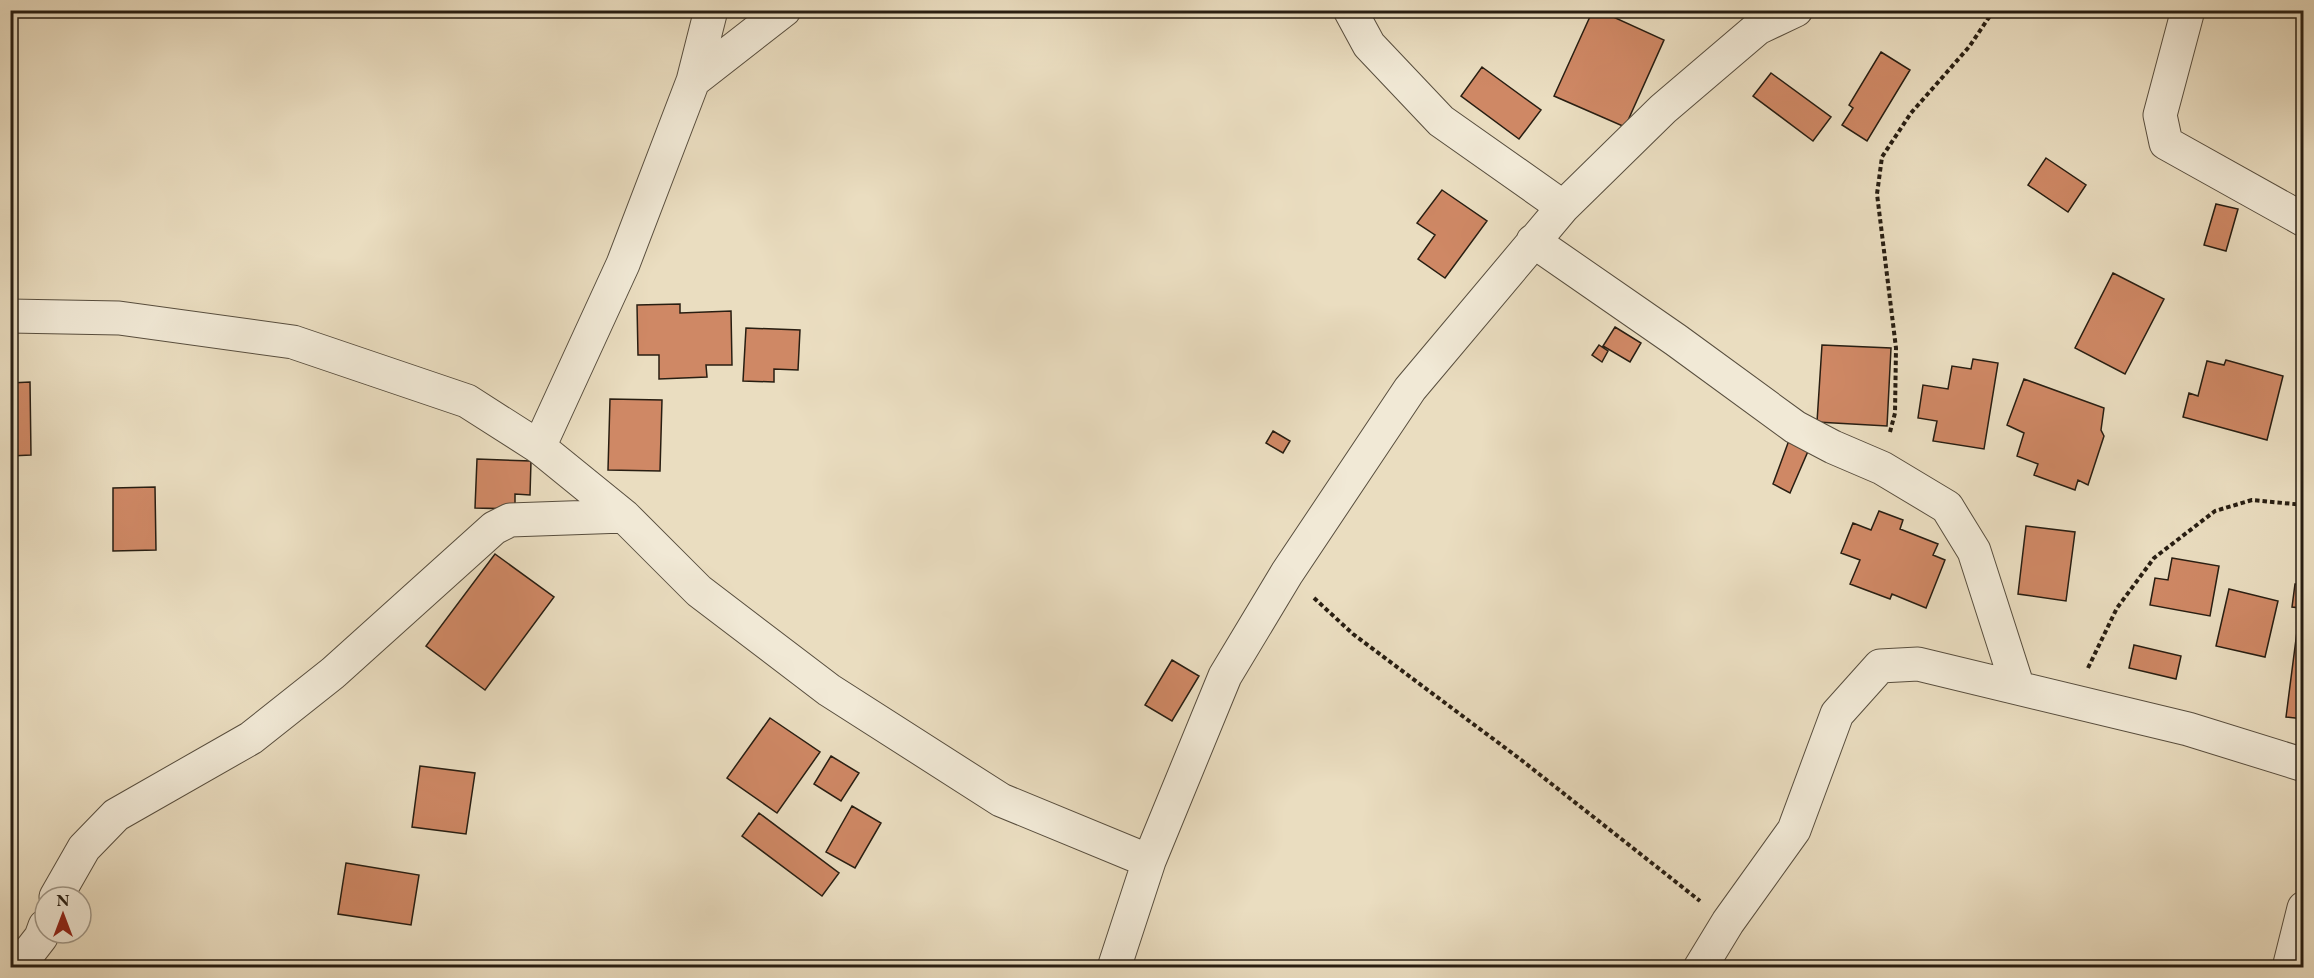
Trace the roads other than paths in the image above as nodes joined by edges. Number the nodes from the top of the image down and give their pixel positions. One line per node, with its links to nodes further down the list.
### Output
1 (711, 10): 7 (street)
2 (784, 10): 7 (street)
3 (1350, 10): 8 (street)
4 (1796, 10): 6 (street)
5 (2188, 10): 9 (street)
6 (1750, 19): 8 (street)
7 (693, 81): 12 (street)
8 (1563, 207): 10 (street)
9 (2304, 220)
10 (1533, 241): 14 (street); 16 (street)
11 (10, 316): 12 (street)
12 (540, 447): 13 (street)
13 (624, 516): 16 (street); 17 (street)
14 (2018, 688): 15 (street); 22 (street)
15 (2304, 765)
16 (1149, 861): 21 (street)
17 (63, 885)
18 (2302, 919): 23 (street)
19 (35, 945): 20 (street)
20 (17, 968)
21 (1114, 968)
22 (1700, 968)
23 (2289, 968)

